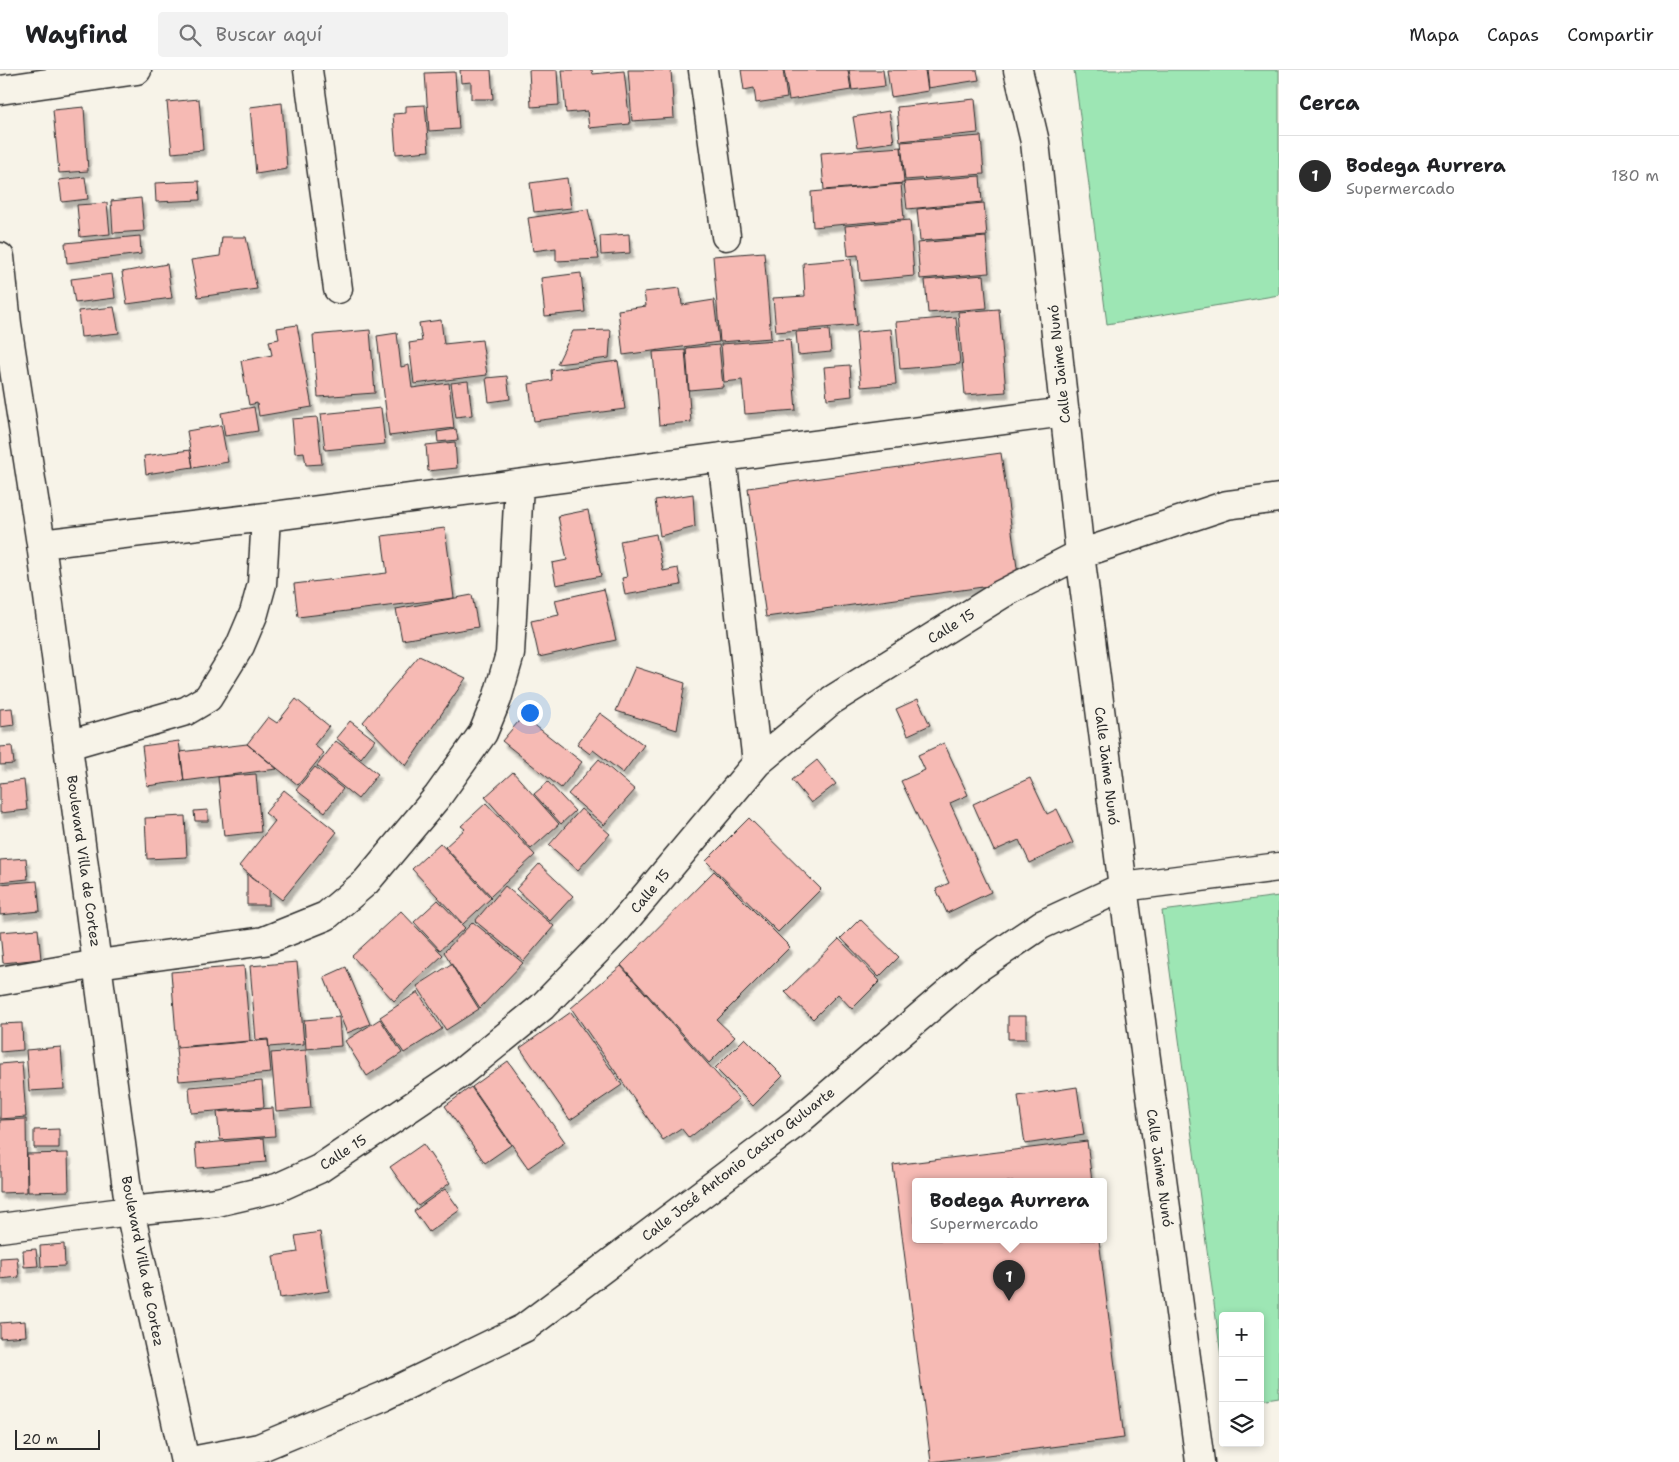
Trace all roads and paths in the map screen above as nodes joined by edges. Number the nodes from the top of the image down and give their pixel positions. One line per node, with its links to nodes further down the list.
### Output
1 (137, 70): 5 (street)
2 (308, 70): 8 (street)
3 (703, 70): 6 (street)
4 (1018, 70): 10 (street, Calle Jaime Nunó)
5 (0, 90)
6 (726, 236)
7 (0, 256): 9 (street, Boulevard Villa de Cortez)
8 (338, 288)
9 (3, 324): 15 (street, Boulevard Villa de Cortez)
10 (1065, 412): 11 (street); 16 (street, Calle Jaime Nunó)
11 (722, 457): 12 (street); 18 (street)
12 (519, 484): 14 (street); 21 (street)
13 (1279, 498): 16 (street, Calle 15)
14 (266, 517): 15 (street); 17 (street)
15 (41, 544): 17 (street, Boulevard Villa de Cortez)
16 (1080, 554): 18 (street, Calle 15); 20 (street, Calle Jaime Nunó)
17 (68, 745): 21 (street, Boulevard Villa de Cortez)
18 (757, 763): 23 (street, Calle 15)
19 (1279, 868): 20 (street, Calle José Antonio Castro Guluarte)
20 (1123, 887): 25 (street, Calle José Antonio Castro Guluarte); 26 (street, Calle Jaime Nunó)
21 (98, 964): 22 (street); 23 (street, Boulevard Villa de Cortez)
22 (0, 981)
23 (130, 1211): 24 (street, Calle 15); 25 (street, Boulevard Villa de Cortez)
24 (0, 1228)
25 (186, 1462)
26 (1200, 1462)

